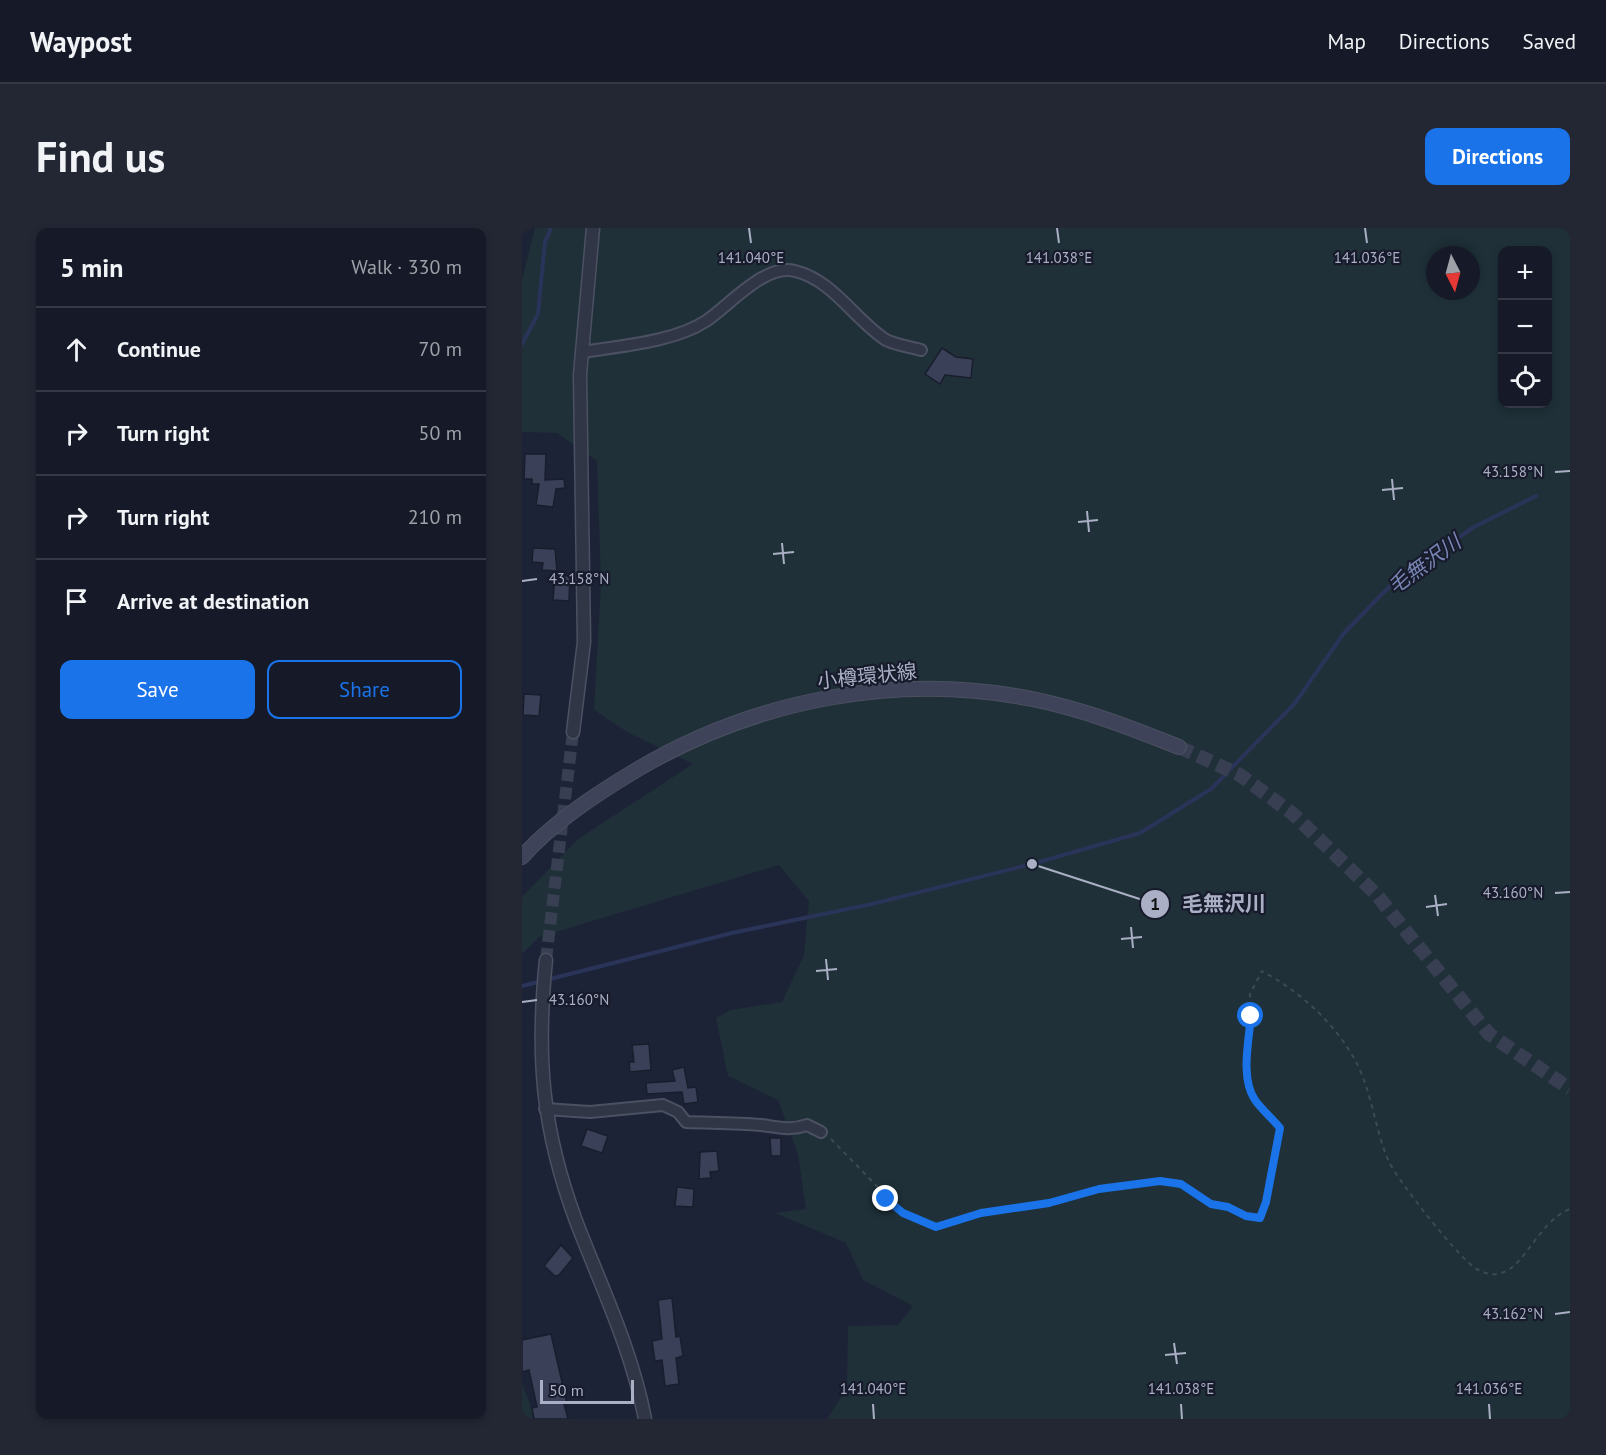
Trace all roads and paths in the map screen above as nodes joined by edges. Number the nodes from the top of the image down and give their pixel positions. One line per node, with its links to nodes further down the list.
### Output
1 (593, 228): 3 (street)
2 (921, 350): 3 (street)
3 (582, 352): 4 (street)
4 (573, 732)
5 (1179, 747): 6 (main road, 小樽環状線)
6 (522, 857)
7 (546, 960): 8 (street)
8 (545, 1109): 9 (street); 11 (street)
9 (821, 1132): 10 (path)
10 (1570, 1209)
11 (645, 1419)

